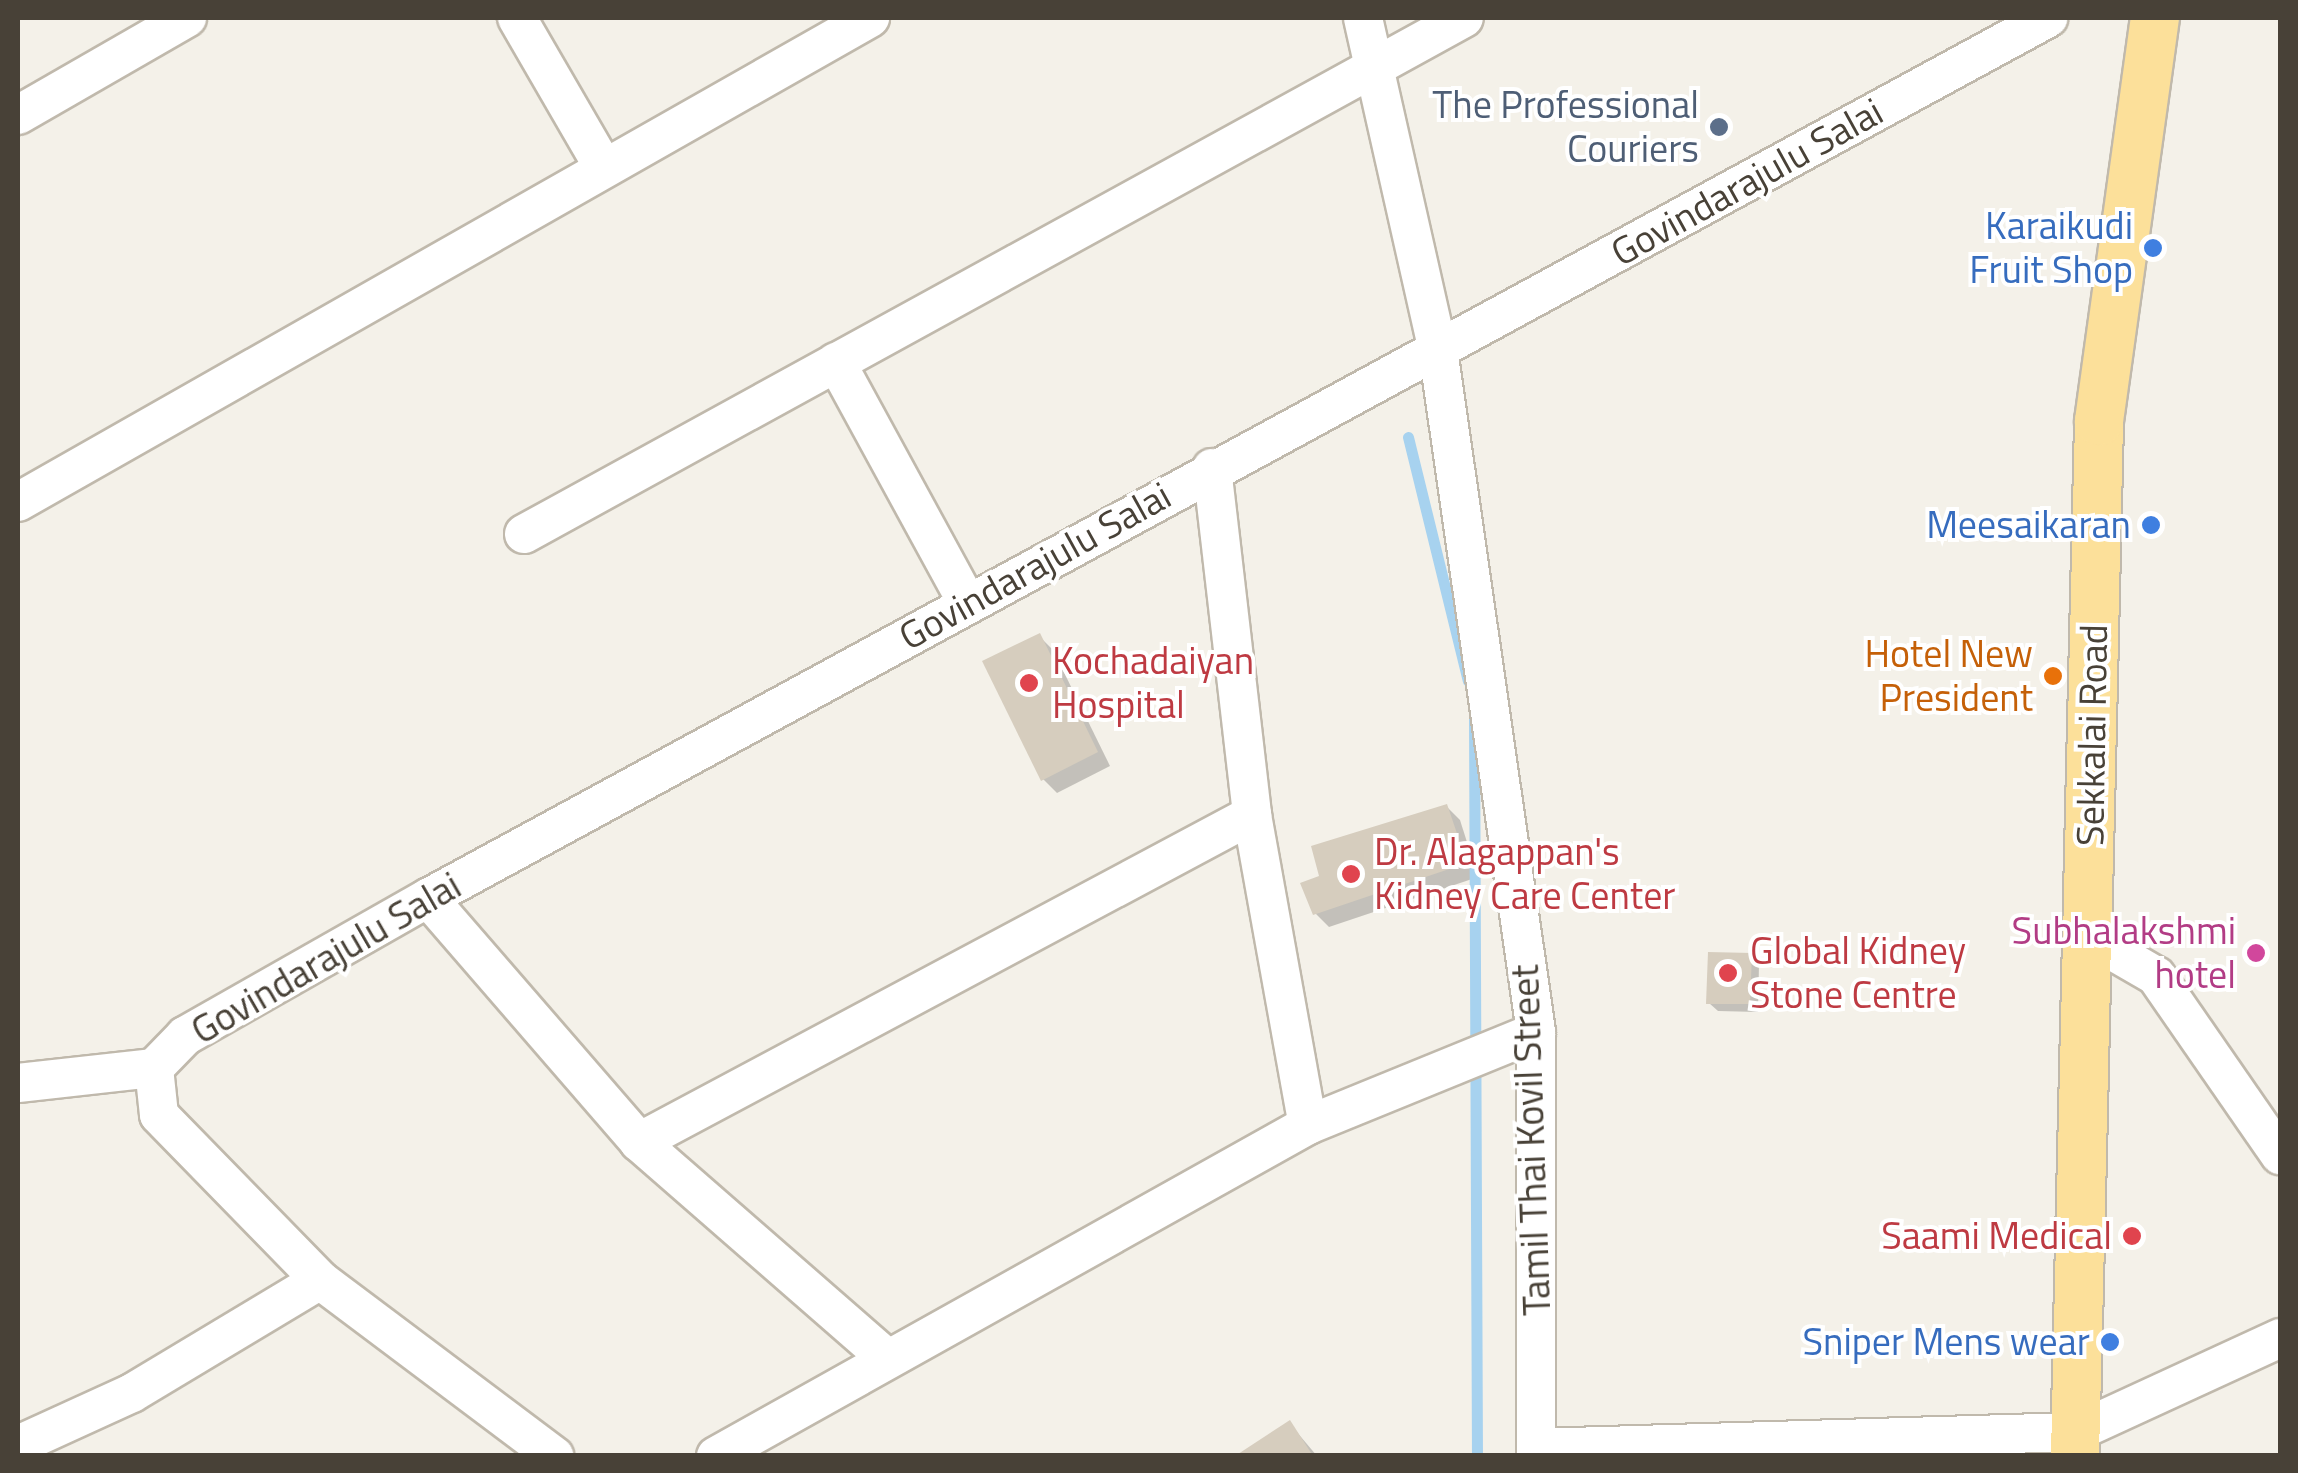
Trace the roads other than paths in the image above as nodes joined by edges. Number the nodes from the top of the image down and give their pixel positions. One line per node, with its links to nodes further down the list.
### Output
1 (187, 18): 9 (street)
2 (517, 18): 10 (street)
3 (870, 18): 10 (street)
4 (1362, 18): 8 (street, Tamil Thai Kovil Street)
5 (1464, 18): 8 (street)
6 (2048, 18): 11 (street, Govindarajulu Salai)
7 (2156, 18): 19 (main road, Sekkalai Road)
8 (1375, 66): 11 (street, Tamil Thai Kovil Street); 12 (street)
9 (18, 115)
10 (604, 168): 14 (street)
11 (1438, 350): 13 (street, Govindarajulu Salai); 20 (street, Tamil Thai Kovil Street)
12 (836, 362): 15 (street); 16 (street)
13 (1212, 468): 16 (street, Govindarajulu Salai); 17 (street)
14 (18, 502)
15 (524, 534)
16 (968, 604): 18 (street, Govindarajulu Salai)
17 (1252, 814): 23 (street); 24 (street)
18 (428, 898): 21 (street, Govindarajulu Salai); 24 (street)
19 (2087, 936): 25 (street); 29 (main road, Sekkalai Road)
20 (1536, 1032): 23 (street); 31 (street, Tamil Thai Kovil Street)
21 (154, 1068): 22 (street, Govindarajulu Salai); 26 (street)
22 (18, 1082)
23 (1308, 1125): 28 (street)
24 (639, 1142): 28 (street)
25 (2280, 1155)
26 (320, 1280): 30 (street); 32 (street)
27 (2280, 1338): 29 (street)
28 (887, 1358): 33 (street)
29 (2075, 1444): 31 (street)
30 (18, 1445)
31 (1536, 1452)
32 (554, 1456)
33 (716, 1456)

